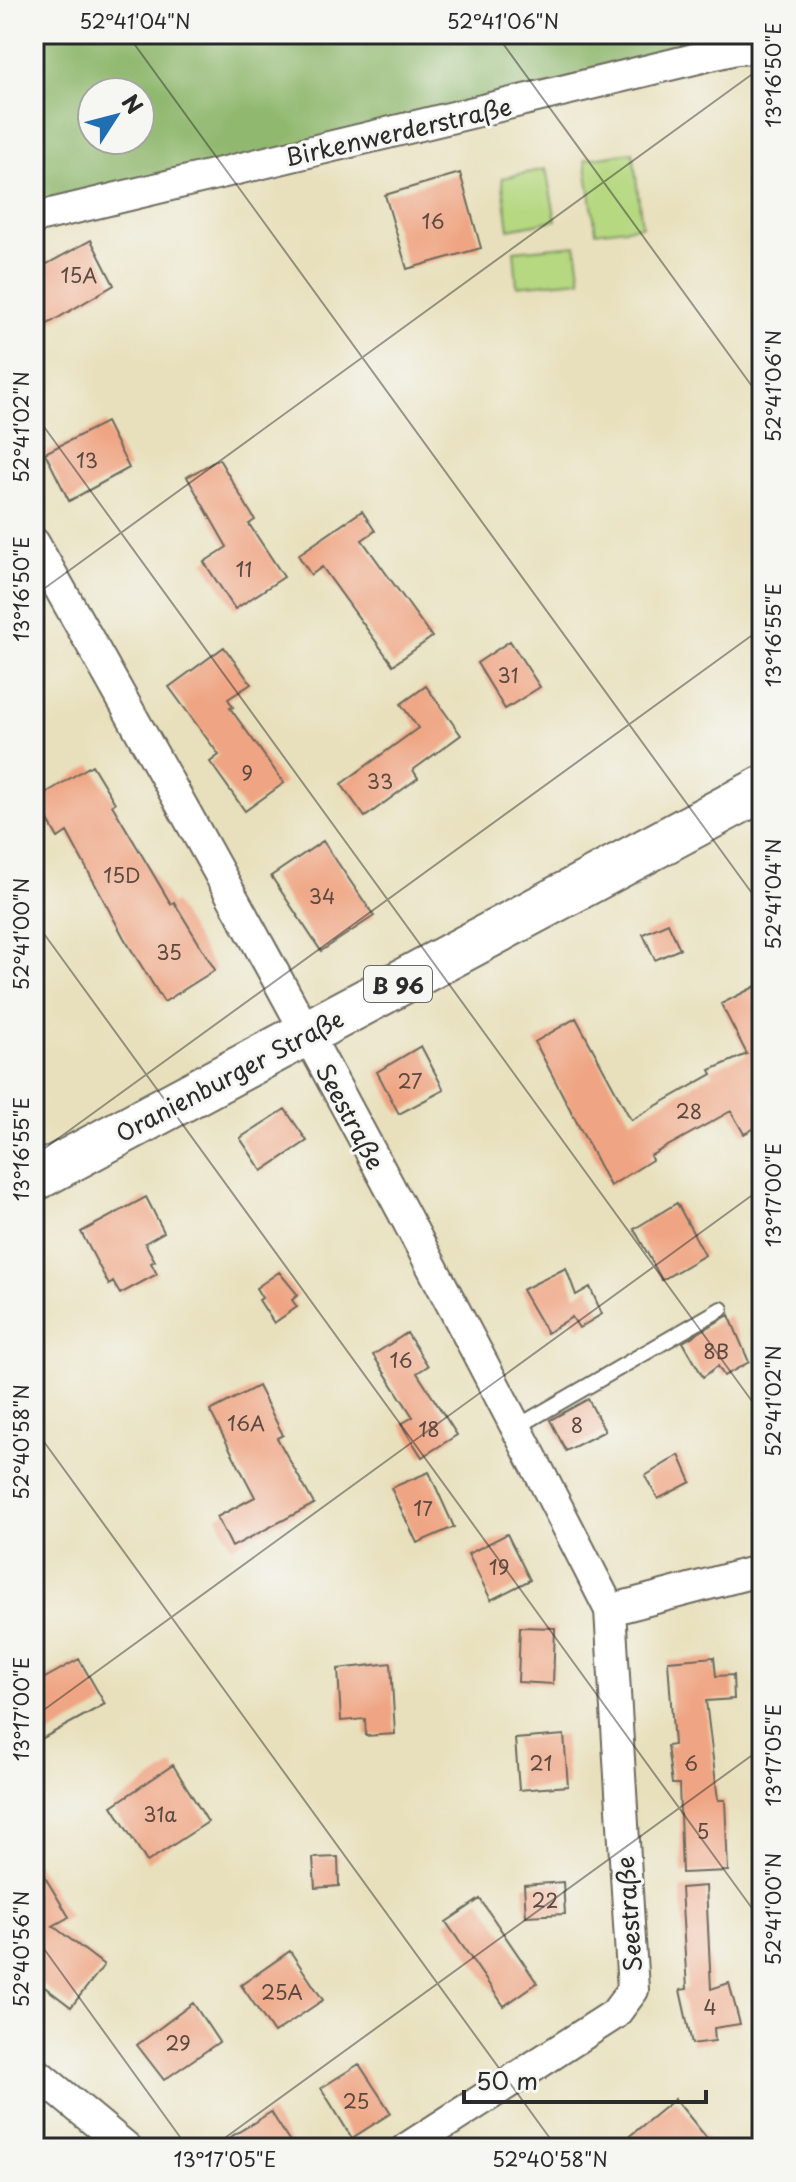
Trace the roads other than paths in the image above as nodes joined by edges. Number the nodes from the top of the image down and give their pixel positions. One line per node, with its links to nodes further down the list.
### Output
1 (762, 48): 2 (street, Birkenwerderstraße)
2 (34, 218)
3 (34, 543): 5 (street, Seestraße)
4 (762, 789): 5 (main road, Oranienburger Straße / B 96)
5 (306, 1033): 6 (main road, Oranienburger Straße / B 96); 8 (street, Seestraße)
6 (34, 1179)
7 (721, 1309): 8 (lane)
8 (517, 1427): 10 (street, Seestraße)
9 (762, 1570): 10 (street)
10 (610, 1610): 13 (street, Seestraße)
11 (34, 2071): 12 (street)
12 (127, 2148)
13 (407, 2148)

